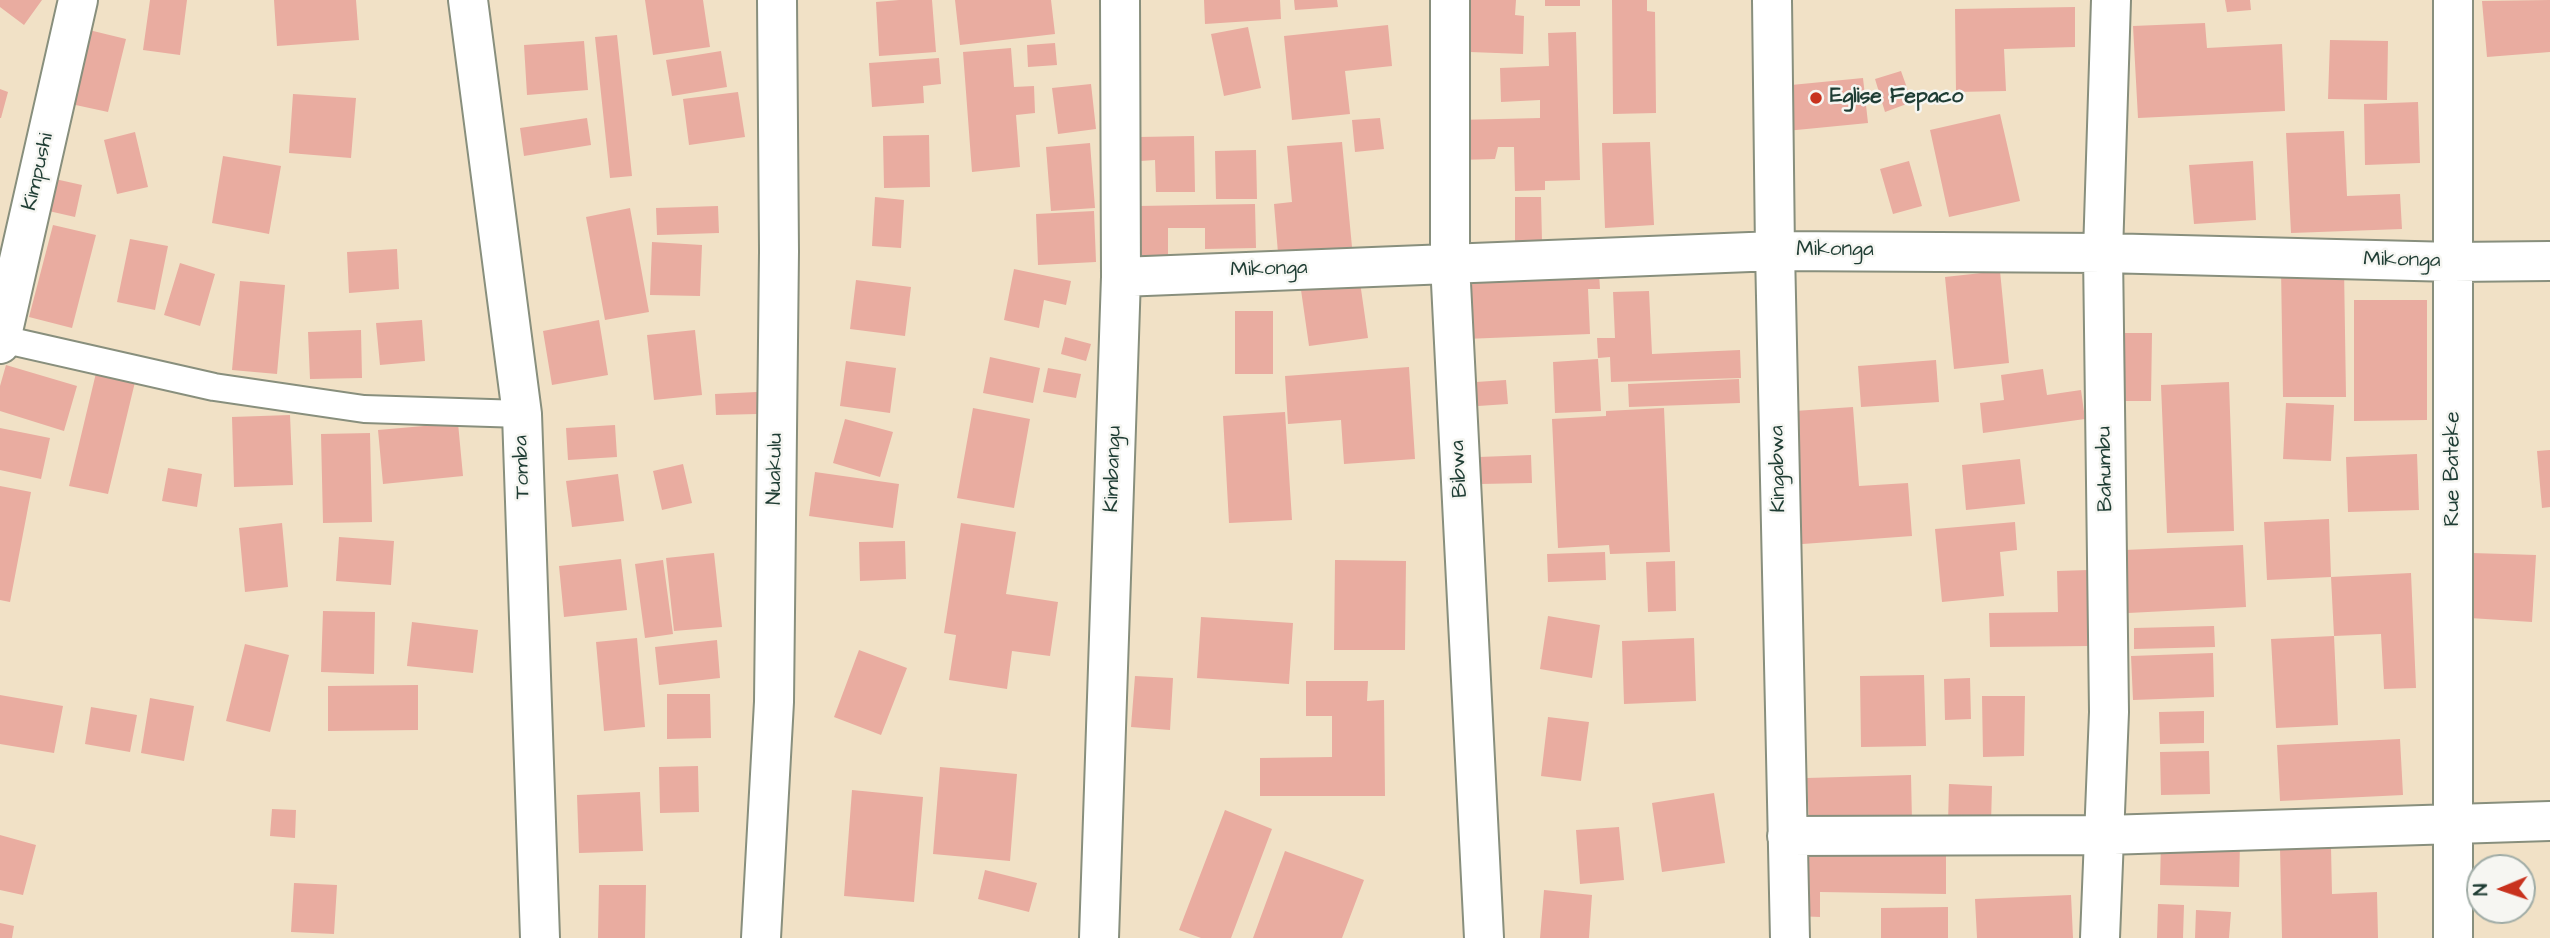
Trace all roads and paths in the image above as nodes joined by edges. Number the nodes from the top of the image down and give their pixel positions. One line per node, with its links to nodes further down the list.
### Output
1 (78, 0): 15 (street, Kimpushi)
2 (468, 0): 16 (street, Tomba)
3 (777, 0): 22 (street, Nuakulu)
4 (1120, 0): 14 (street, Kimbangu)
5 (1450, 0): 13 (street, Bibwa)
6 (1772, 0): 9 (street, Kingabwa)
7 (2111, 0): 10 (street, Bahumbu)
8 (2453, 0): 12 (street, Rue Bateke)
9 (1775, 251): 10 (street, Mikonga); 13 (street, Mikonga); 20 (street, Kingabwa)
10 (2103, 253): 12 (street, Mikonga); 19 (street, Bahumbu)
11 (2550, 261): 12 (street, Mikonga)
12 (2453, 262): 18 (street, Rue Bateke)
13 (1450, 263): 14 (street, Mikonga); 24 (street, Bibwa)
14 (1121, 276): 23 (street, Kimbangu)
15 (1, 342): 16 (lane)
16 (522, 414): 21 (street, Tomba)
17 (2550, 821): 18 (street)
18 (2454, 823): 19 (street); 27 (street, Rue Bateke)
19 (2106, 835): 20 (street); 26 (street, Bahumbu)
20 (1787, 836): 25 (street, Kingabwa)
21 (540, 938)
22 (761, 938)
23 (1099, 938)
24 (1484, 938)
25 (1790, 938)
26 (2100, 938)
27 (2453, 938)

